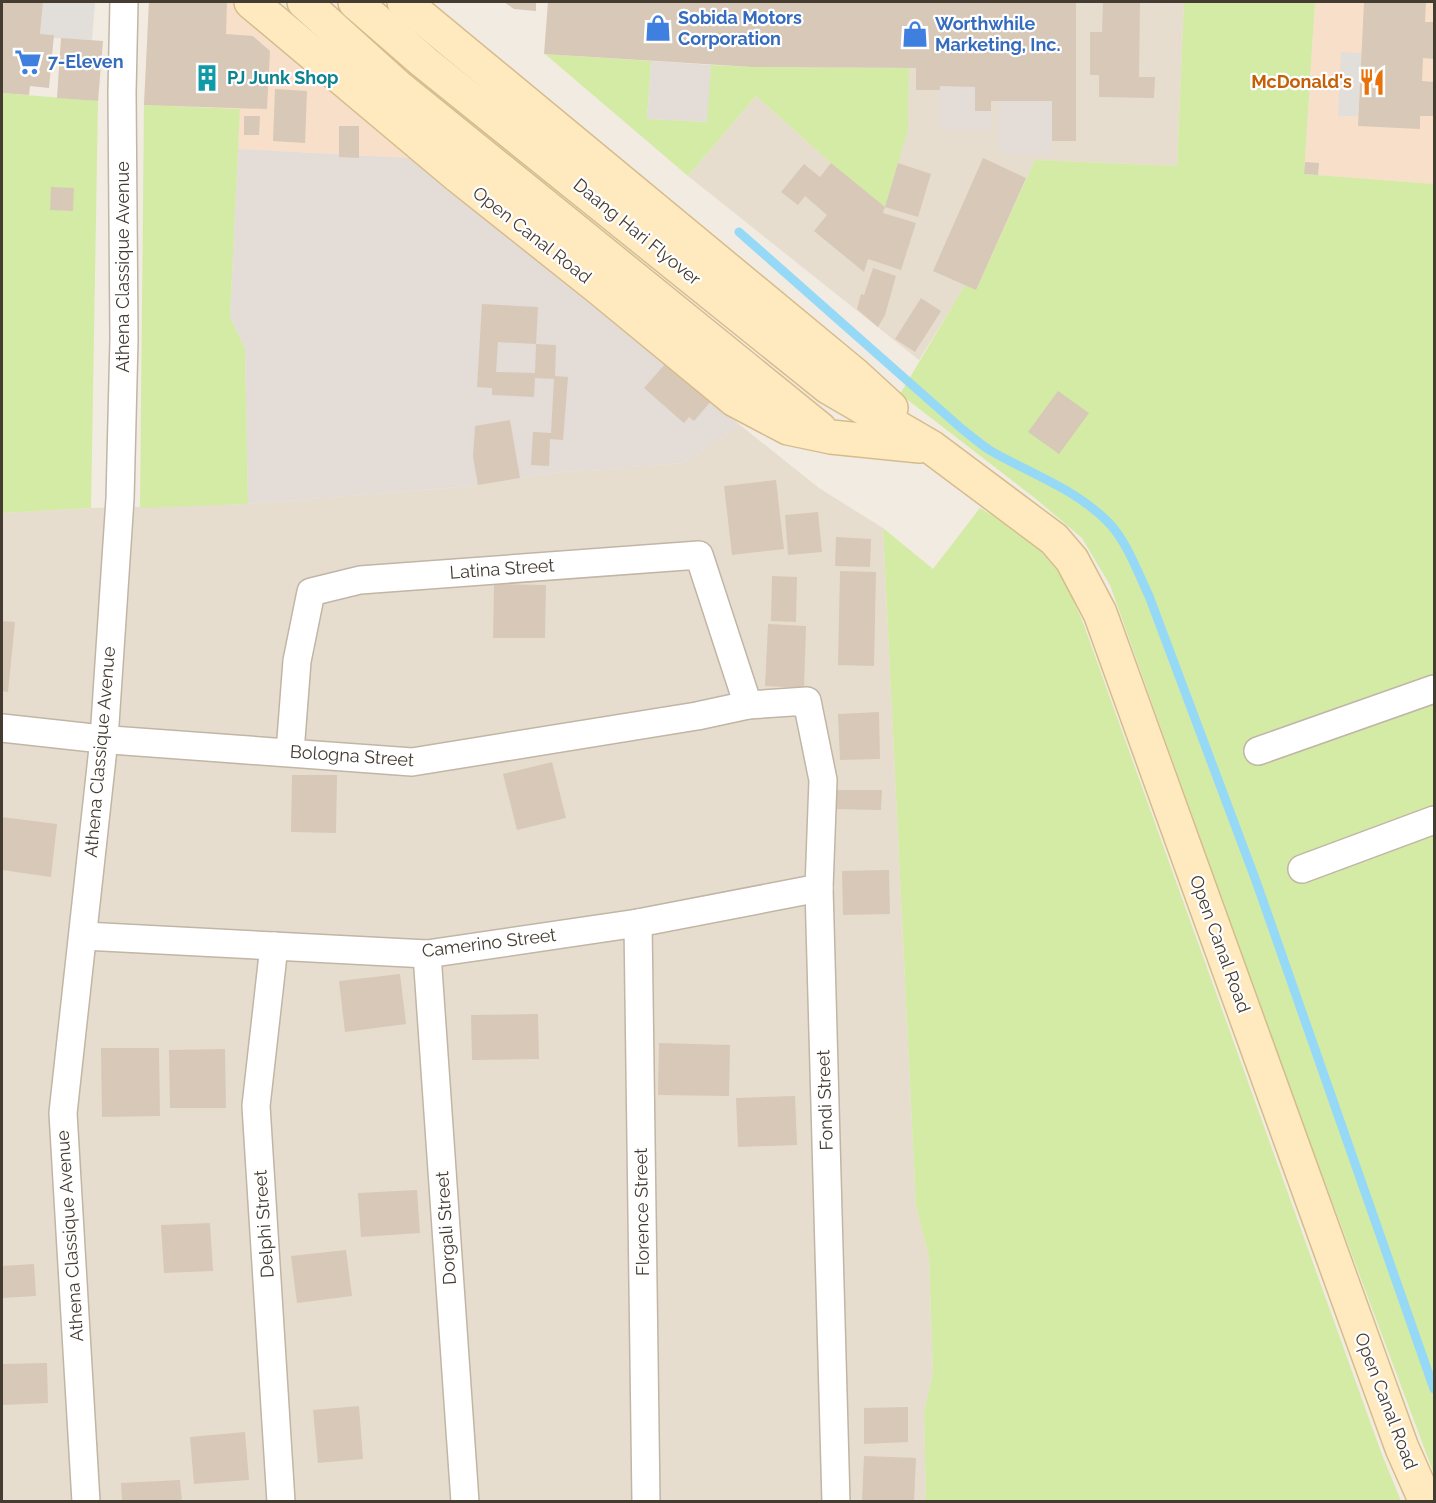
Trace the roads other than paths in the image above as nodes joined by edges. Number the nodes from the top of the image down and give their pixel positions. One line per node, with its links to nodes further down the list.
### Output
1 (124, 2): 12 (street, Athena Classique Avenue)
2 (251, 2): 6 (main road, Open Canal Road)
3 (304, 2): 6 (main road, Daang Hari Flyover)
4 (355, 2): 7 (main road, Daang Hari Flyover)
5 (404, 2): 7 (main road)
6 (831, 437): 7 (main road, Open Canal Road)
7 (931, 447): 27 (main road, Open Canal Road)
8 (1434, 689): 13 (street)
9 (807, 701): 10 (street, Bologna Street); 17 (street, Fondi Street)
10 (748, 705): 14 (street, Bologna Street); 14 (street, Latina Street)
11 (2, 728): 12 (street, Bologna Street)
12 (104, 739): 14 (street, Bologna Street); 19 (street, Athena Classique Avenue)
13 (1258, 751)
14 (290, 752)
15 (1434, 820): 16 (street)
16 (1302, 869)
17 (819, 888): 18 (street, Camerino Street); 26 (street, Fondi Street)
18 (638, 923): 21 (street, Camerino Street); 25 (street, Florence Street)
19 (84, 936): 20 (street, Camerino Street); 22 (street, Athena Classique Avenue)
20 (274, 946): 21 (street, Camerino Street); 23 (street, Delphi Street)
21 (427, 954): 24 (street, Dorgali Street)
22 (87, 1502)
23 (281, 1502)
24 (465, 1502)
25 (646, 1502)
26 (836, 1502)
27 (1426, 1502)

